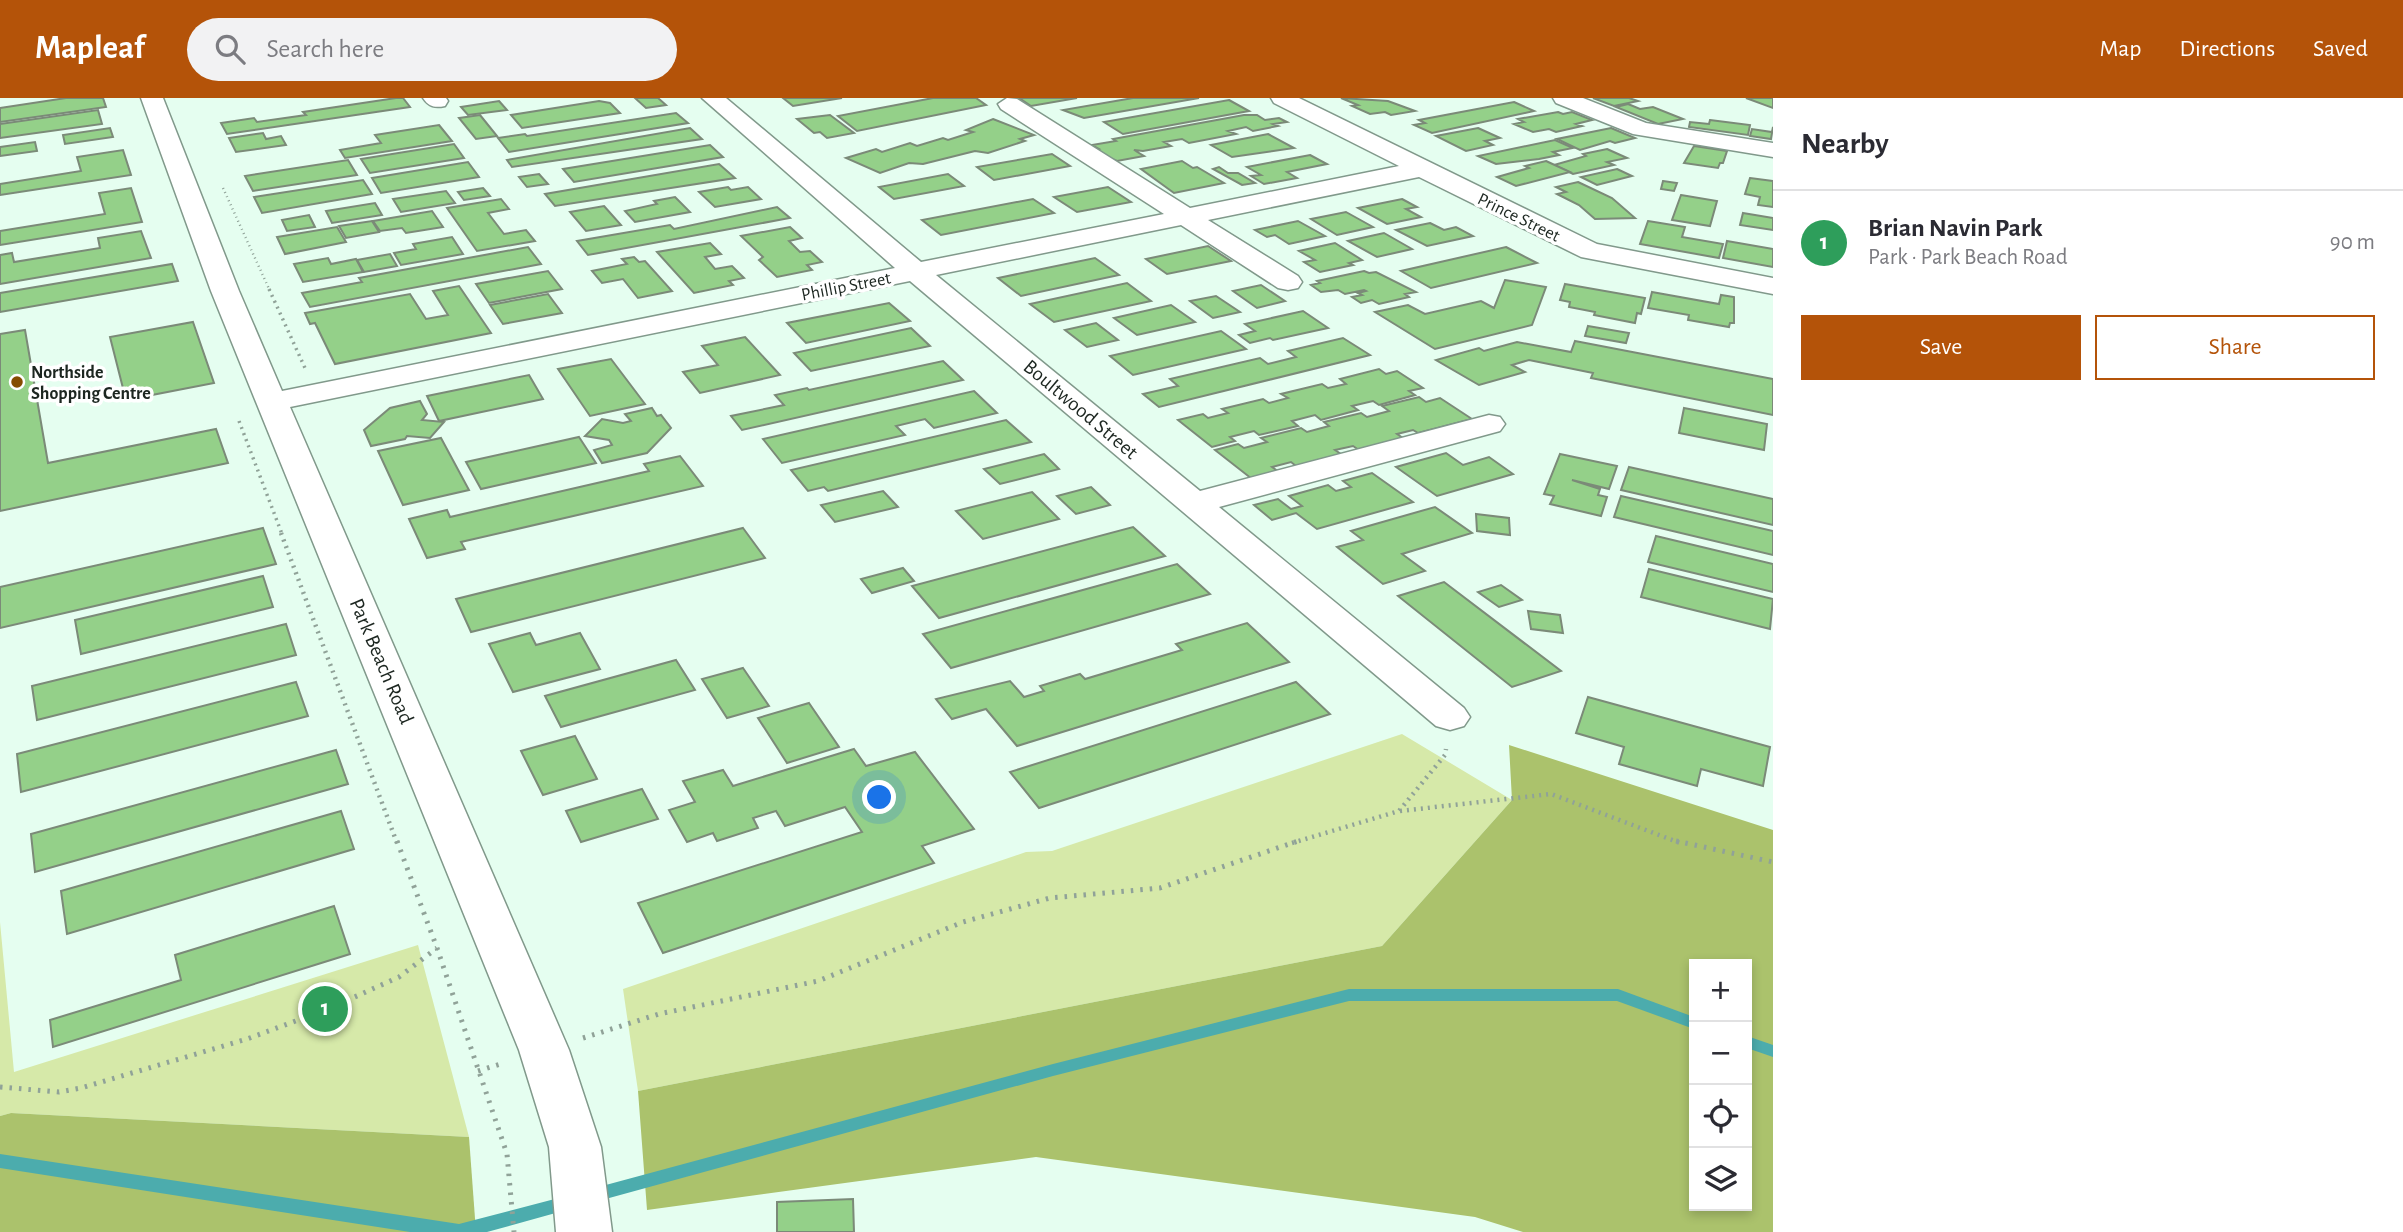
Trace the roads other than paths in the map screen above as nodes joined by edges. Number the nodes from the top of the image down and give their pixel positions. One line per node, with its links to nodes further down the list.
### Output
1 (152, 98): 12 (street, Park Beach Road)
2 (713, 98): 9 (street, Boultwood Street)
3 (1282, 98): 7 (street, Prince Street)
4 (1564, 98): 6 (street)
5 (1009, 104): 8 (street)
6 (1773, 149)
7 (1421, 169): 8 (street, Phillip Street); 11 (street, Prince Street)
8 (1185, 216): 9 (street, Phillip Street); 10 (street)
9 (916, 272): 12 (street, Phillip Street); 14 (street, Boultwood Street)
10 (1288, 282)
11 (1773, 286)
12 (271, 402): 16 (street, Park Beach Road)
13 (1489, 424): 14 (street)
14 (1194, 503): 15 (street, Boultwood Street)
15 (1450, 717)
16 (584, 1232)

